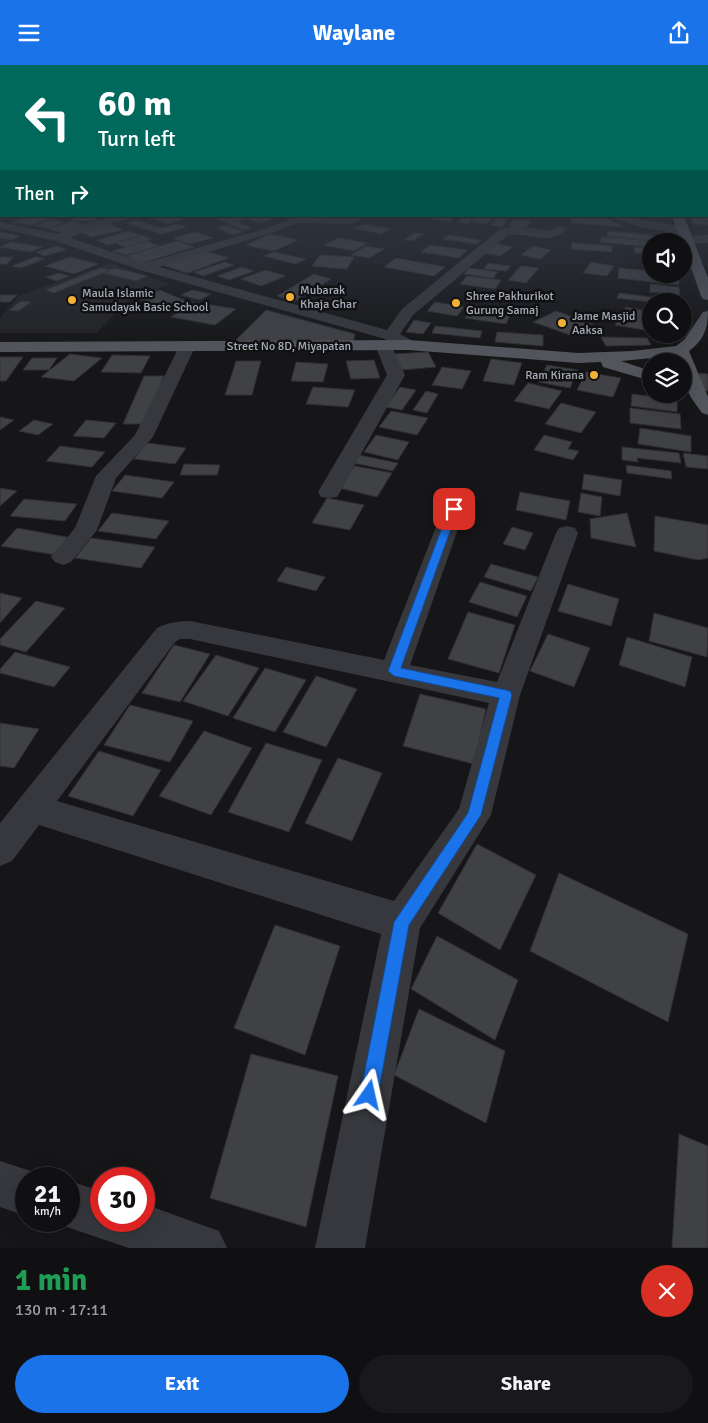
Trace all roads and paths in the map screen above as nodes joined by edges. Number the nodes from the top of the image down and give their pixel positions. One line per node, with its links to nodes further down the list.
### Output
1 (63, 239): 5 (street)
2 (239, 239): 5 (street)
3 (496, 239): 8 (street)
4 (692, 252): 6 (main road)
5 (145, 267): 8 (street)
6 (708, 296)
7 (708, 315): 11 (main road)
8 (387, 341): 10 (main road, Street No 8D, Miyapatan); 13 (main road, Street No 8D, Miyapatan); 17 (street)
9 (0, 347): 10 (main road, Street No 8D, Miyapatan)
10 (187, 347): 20 (street)
11 (680, 350): 12 (main road); 13 (main road, Street No 8D, Miyapatan)
12 (681, 353)
13 (578, 358): 14 (main road, Street No 8D, Miyapatan)
14 (642, 374)
15 (692, 392): 16 (main road)
16 (708, 409)
17 (329, 492)
18 (454, 509): 21 (street)
19 (567, 533): 22 (street)
20 (63, 557)
21 (394, 671): 22 (street); 23 (street)
22 (506, 695): 25 (street)
23 (32, 808): 24 (street); 25 (street)
24 (0, 850)
25 (402, 922): 30 (street)
26 (0, 1184): 27 (street)
27 (15, 1189)
28 (154, 1232): 29 (street)
29 (202, 1248)
30 (340, 1248)

